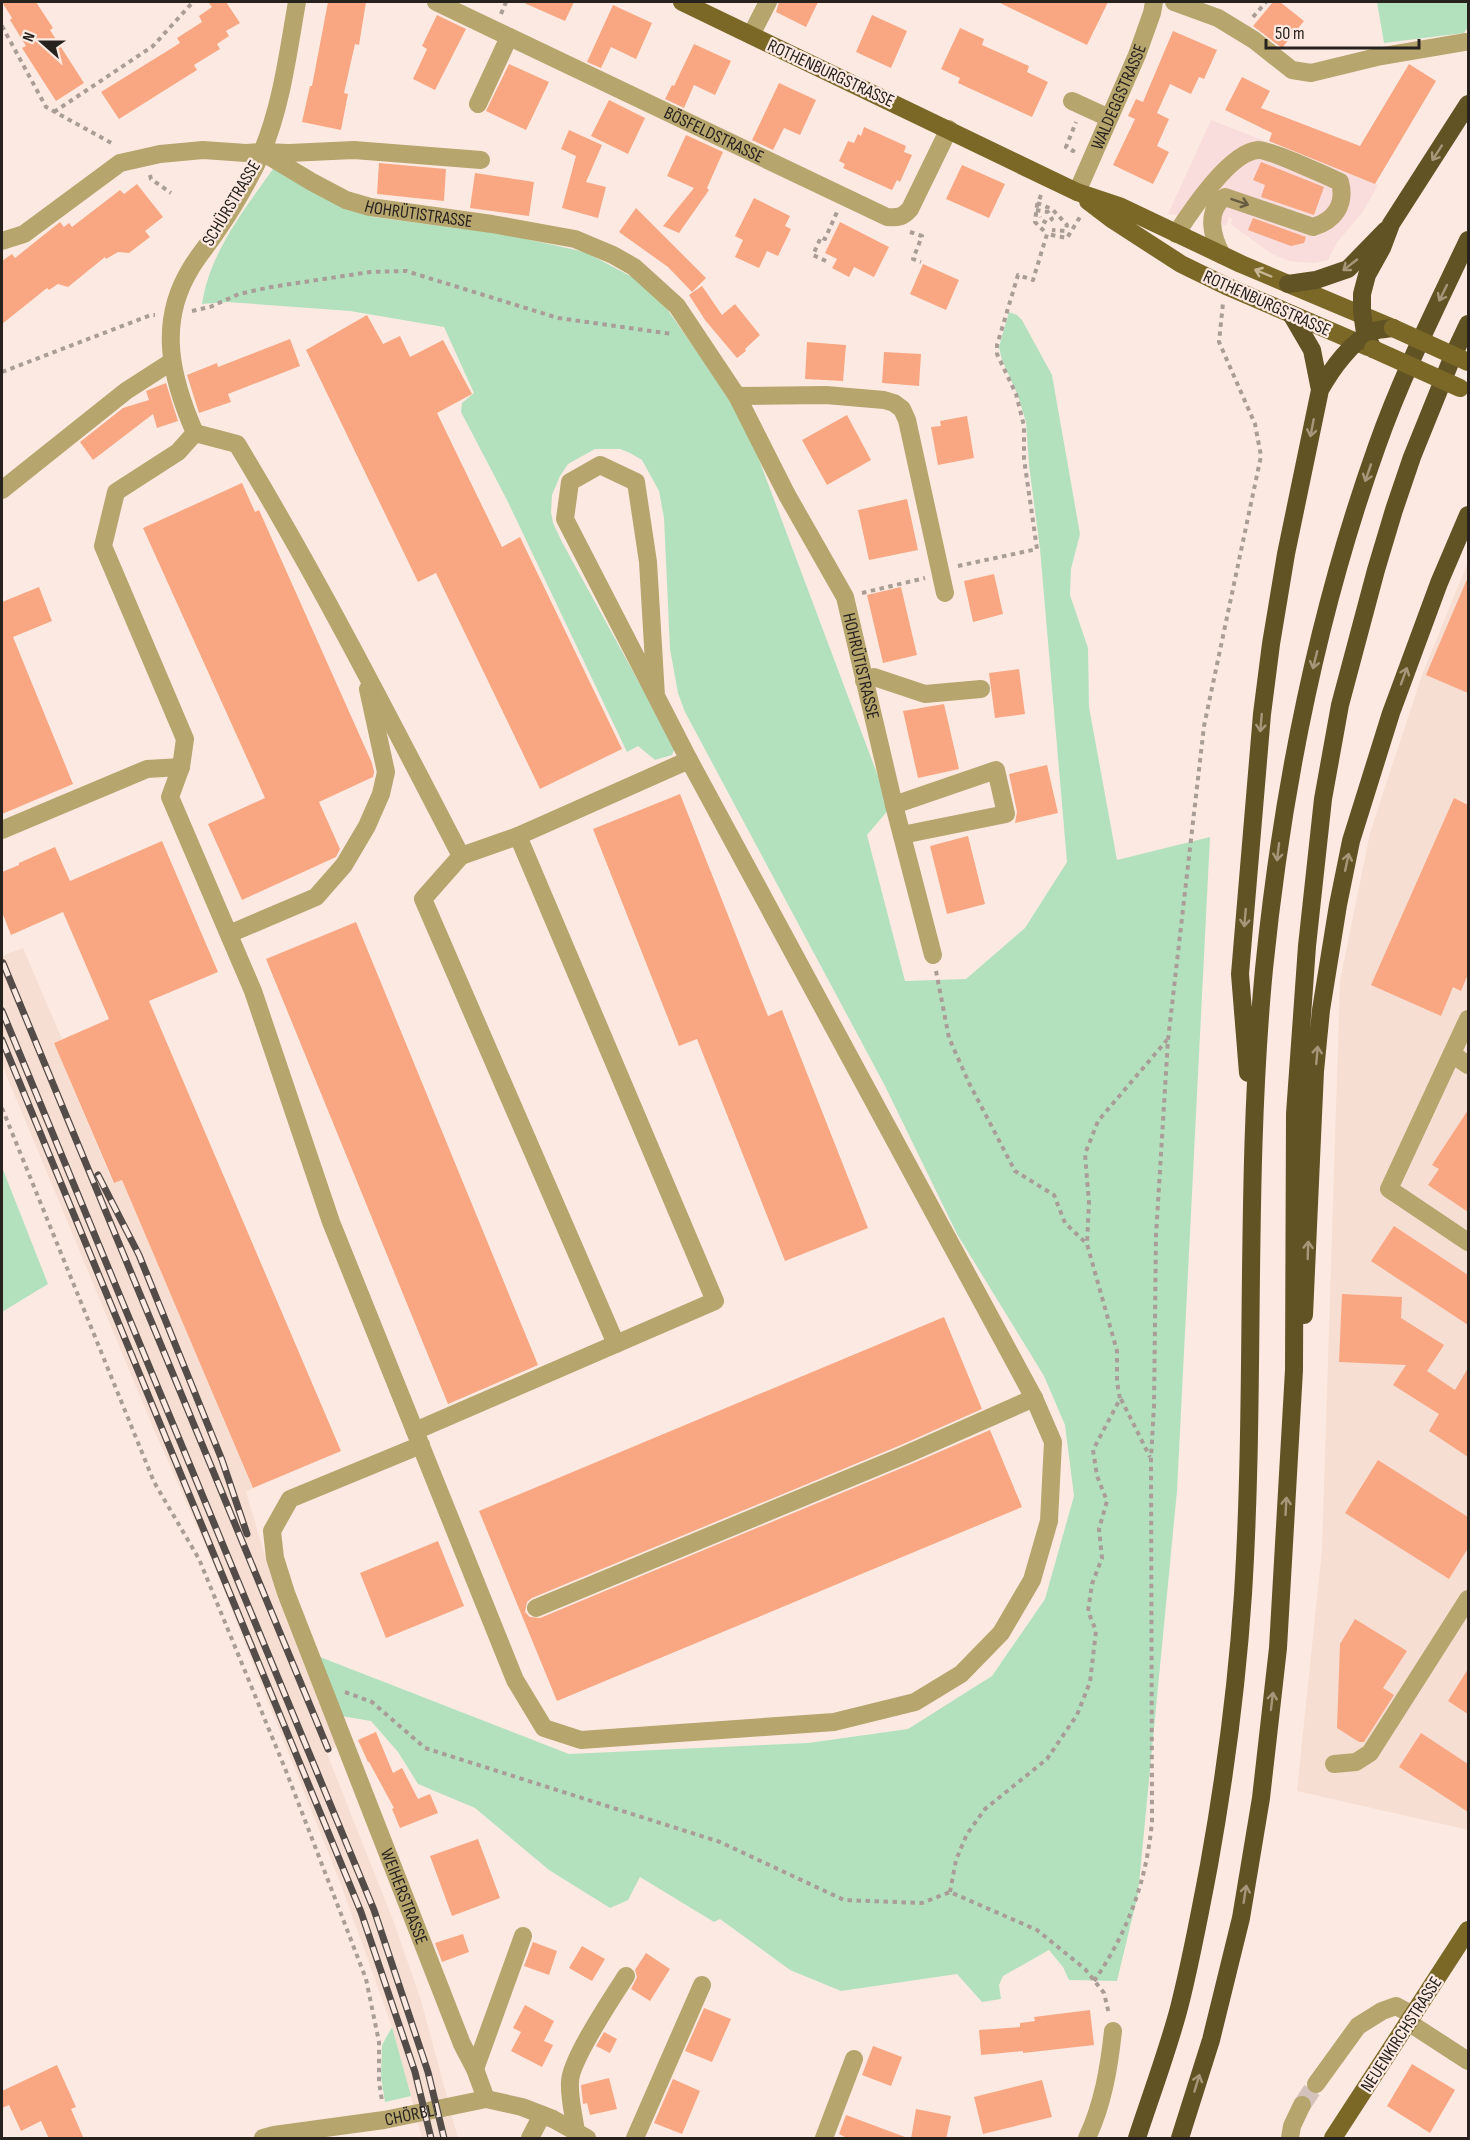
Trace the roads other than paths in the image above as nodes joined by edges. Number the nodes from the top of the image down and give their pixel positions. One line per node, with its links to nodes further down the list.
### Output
1 (297, 2): 15 (street, SCHÜRSTRASSE)
2 (436, 2): 8 (street, BÖSFELDSTRASSE)
3 (681, 2): 7 (main road, ROTHENBURGSTRASSE)
4 (768, 2): 7 (street)
5 (1154, 2): 13 (street, WALDEGGSTRASSE)
6 (1174, 2): 9 (street)
7 (751, 35): 14 (main road, ROTHENBURGSTRASSE)
8 (509, 37): 11 (street); 14 (street, BÖSFELDSTRASSE)
9 (1465, 42)
10 (1072, 101): 13 (street)
11 (478, 104)
12 (1468, 104): 18 (highway, one-way to 18)
13 (1109, 118): 17 (street, WALDEGGSTRASSE)
14 (949, 129): 17 (main road, ROTHENBURGSTRASSE)
15 (262, 152): 16 (street); 21 (street); 28 (street, SCHÜRSTRASSE); 32 (street, HOHRÜTISTRASSE)
16 (481, 160)
17 (1077, 192): 19 (main road, ROTHENBURGSTRASSE); 24 (main road, ROTHENBURGSTRASSE)
18 (1391, 225): 23 (highway, one-way to 23); 25 (highway)
19 (1176, 234): 22 (main road, ROTHENBURGSTRASSE); 22 (street, one-way to 19)
20 (1468, 240): 53 (highway, one-way to 53)
21 (2, 241)
22 (1222, 255): 23 (main road, ROTHENBURGSTRASSE, one-way to 22)
23 (1288, 284): 25 (main road, ROTHENBURGSTRASSE)
24 (1291, 314): 27 (main road, ROTHENBURGSTRASSE); 30 (highway)
25 (1363, 316): 27 (highway)
26 (1468, 324): 56 (highway)
27 (1375, 335): 29 (main road, ROTHENBURGSTRASSE, bridge); 30 (highway); 31 (main road, ROTHENBURGSTRASSE, bridge)
28 (171, 362): 33 (street, SCHÜRSTRASSE); 34 (street)
29 (1468, 362)
30 (1320, 390): 53 (highway, one-way to 53)
31 (1466, 390)
32 (737, 396): 36 (street); 38 (street, HOHRÜTISTRASSE)
33 (195, 433): 37 (street); 42 (street)
34 (2, 490)
35 (1468, 515): 56 (highway, one-way to 35)
36 (945, 593)
37 (363, 666): 47 (street); 48 (street)
38 (864, 681): 39 (street); 43 (street, HOHRÜTISTRASSE)
39 (981, 689)
40 (656, 696): 40 (street); 41 (street)
41 (690, 760): 46 (street); 57 (street)
42 (181, 768): 44 (street); 48 (street)
43 (894, 805): 45 (street, HOHRÜTISTRASSE); 45 (street)
44 (2, 830)
45 (902, 835): 49 (street, HOHRÜTISTRASSE)
46 (518, 836): 47 (street); 55 (street, WEIHERSTRASSE)
47 (461, 856): 55 (street)
48 (229, 934): 58 (street)
49 (933, 955)
50 (1468, 1019): 51 (street)
51 (1452, 1054): 52 (street); 54 (street)
52 (1468, 1065)
53 (1253, 1137): 81 (highway)
54 (1468, 1242)
55 (616, 1344): 58 (street, WEIHERSTRASSE)
56 (1294, 1370): 82 (highway, one-way to 56)
57 (1034, 1398): 58 (street); 60 (street)
58 (418, 1438): 70 (street, WEIHERSTRASSE)
59 (1468, 1599): 61 (street)
60 (536, 1608)
61 (1334, 1764)
62 (1468, 1930): 66 (main road, NEUENKIRCHSTRASSE)
63 (524, 1936): 70 (street)
64 (626, 1976): 75 (street)
65 (702, 1985): 78 (street)
66 (1411, 2019): 69 (street); 71 (street); 84 (main road, NEUENKIRCHSTRASSE)
67 (1113, 2031): 80 (street)
68 (854, 2059): 79 (street)
69 (1468, 2061)
70 (475, 2068): 72 (street, WEIHERSTRASSE)
71 (1316, 2085)
72 (486, 2098): 74 (street); 76 (street, CHÖRBLI)
73 (1302, 2105): 83 (street)
74 (542, 2115): 75 (street); 77 (street)
75 (582, 2135)
76 (263, 2139)
77 (530, 2139)
78 (635, 2139)
79 (824, 2139)
80 (1088, 2139)
81 (1137, 2139)
82 (1180, 2139)
83 (1290, 2139)
84 (1333, 2139)

